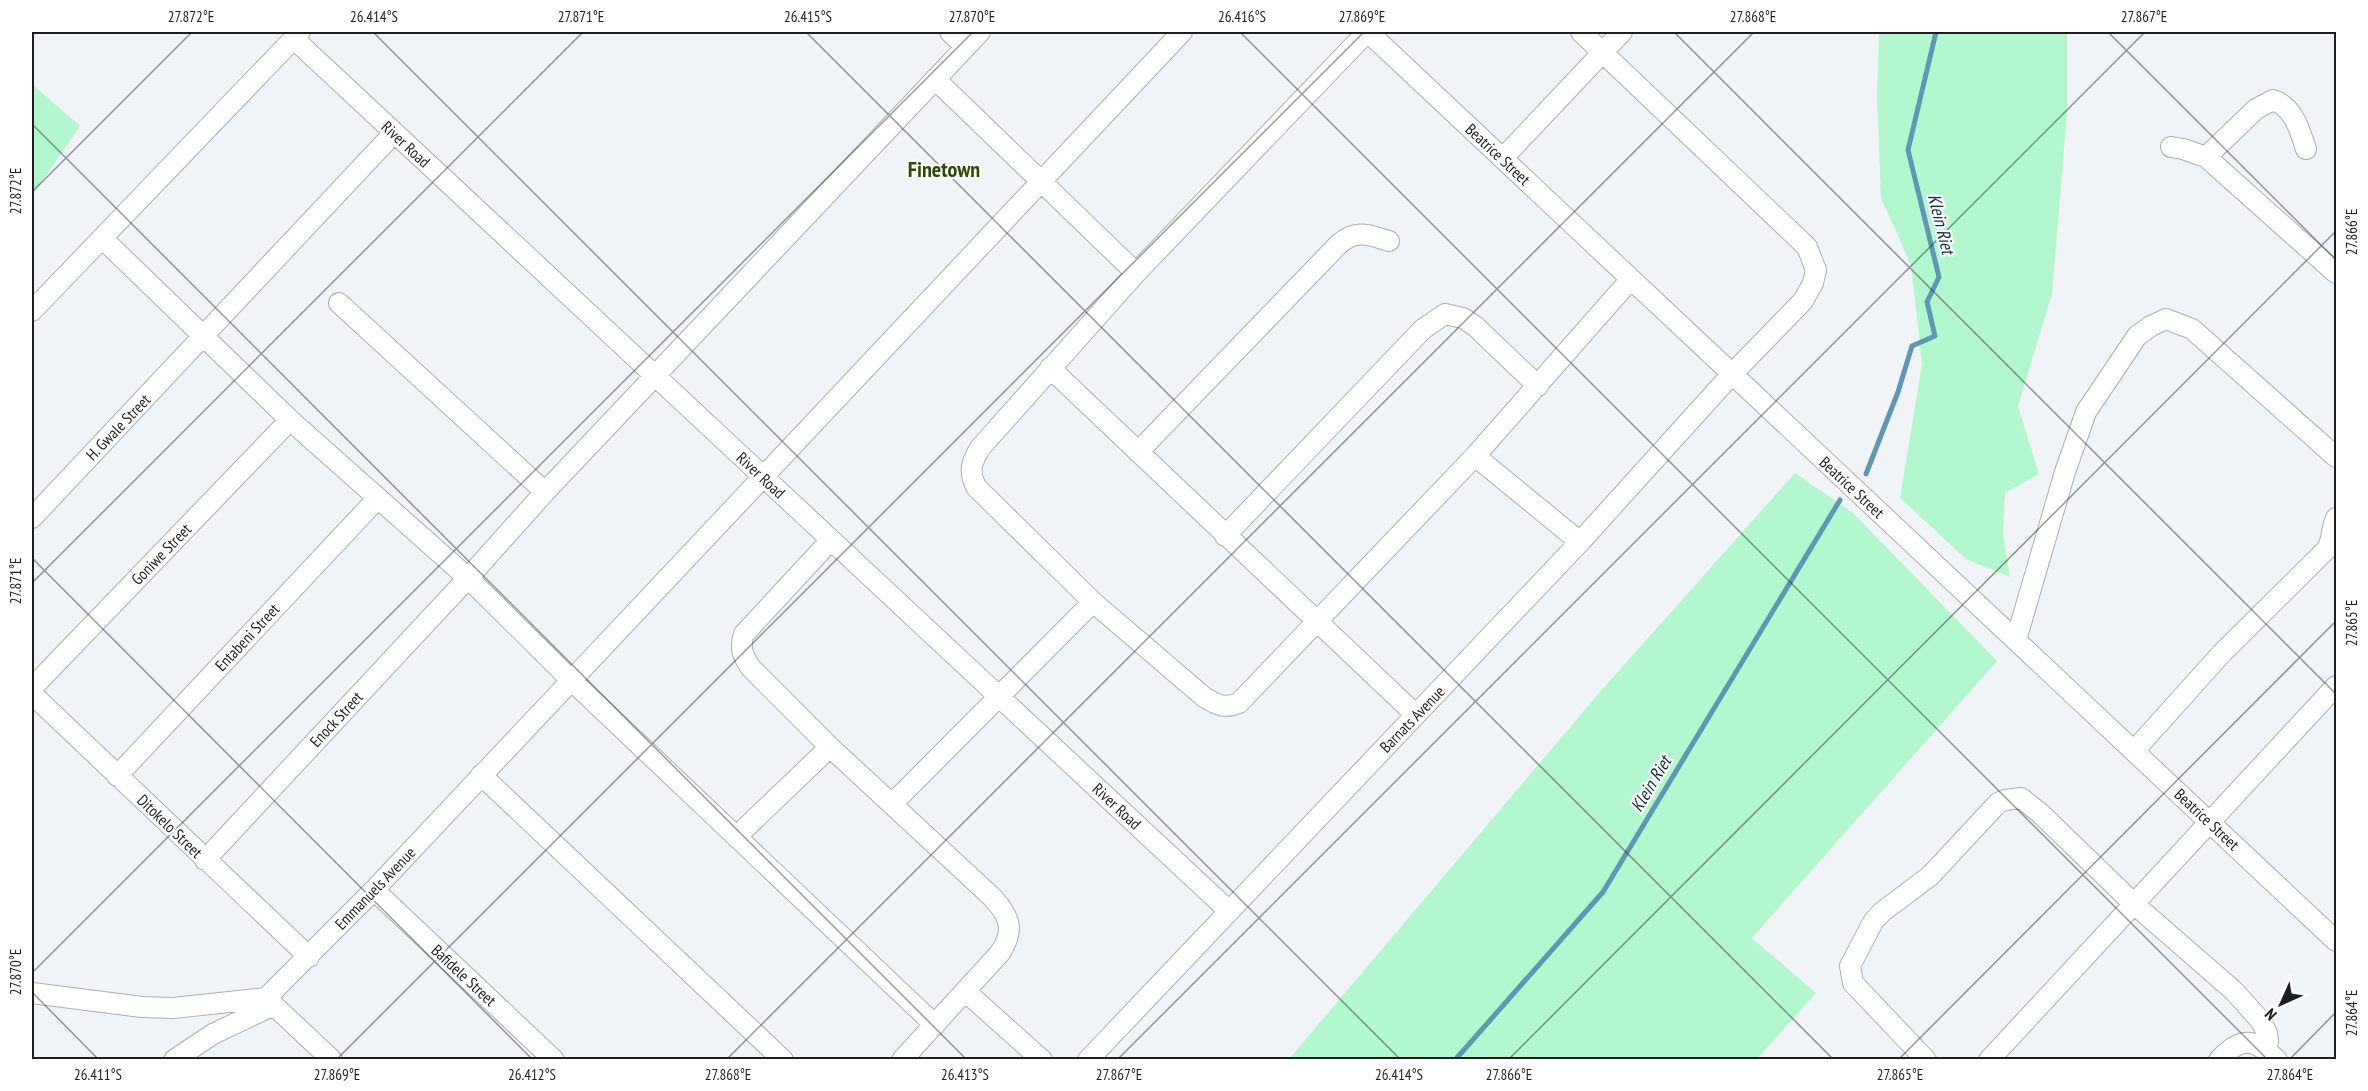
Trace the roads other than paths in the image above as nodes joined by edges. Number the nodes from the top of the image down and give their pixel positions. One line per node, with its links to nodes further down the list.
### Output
1 (950, 32): 8 (street)
2 (980, 32): 8 (street, Enock Street)
3 (1182, 32): 16 (street, Emmanuels Avenue)
4 (1368, 32): 15 (street, Beatrice Street); 19 (street)
5 (1581, 32): 9 (street, Barnats Avenue)
6 (1622, 32): 9 (street)
7 (297, 35): 11 (street, River Road); 17 (street)
8 (966, 47): 10 (street, Enock Street)
9 (1603, 52): 15 (street); 26 (street, Barnats Avenue)
10 (935, 79): 16 (street); 27 (street, Enock Street)
11 (394, 133): 24 (street, H. Gwale Street); 27 (street, River Road)
12 (2170, 147): 14 (street)
13 (2306, 149): 14 (street)
14 (2206, 157): 20 (street)
15 (1503, 158): 21 (street, Beatrice Street)
16 (1040, 182): 19 (street); 33 (street, Emmanuels Avenue)
17 (102, 238): 23 (street); 24 (street)
18 (1389, 241): 30 (street)
19 (1136, 273): 25 (street)
20 (2337, 273)
21 (1631, 279): 26 (street, Beatrice Street); 28 (street)
22 (339, 303): 34 (street)
23 (32, 311)
24 (204, 337): 29 (street); 36 (street, H. Gwale Street)
25 (1050, 368): 30 (street); 42 (street)
26 (1732, 374): 40 (street, Barnats Avenue); 44 (street, Beatrice Street)
27 (656, 377): 33 (street, River Road); 34 (street, Enock Street)
28 (1538, 386): 31 (street); 38 (street)
29 (290, 420): 35 (street); 47 (street, Goniwe Street)
30 (1138, 452): 38 (street)
31 (1474, 456): 40 (street); 43 (street)
32 (2337, 457): 44 (street)
33 (763, 476): 39 (street, River Road); 45 (street, Emmanuels Avenue)
34 (545, 492): 41 (street, Enock Street)
35 (377, 499): 41 (street); 54 (street, Entabeni Street)
36 (32, 518)
37 (2337, 518): 52 (street)
38 (1225, 536): 43 (street)
39 (831, 540): 49 (street, River Road); 51 (street)
40 (1580, 542): 50 (street, Barnats Avenue)
41 (468, 578): 45 (street); 58 (street, Enock Street)
42 (1093, 602): 43 (street); 49 (street)
43 (1317, 623): 50 (street)
44 (2016, 640): 52 (street, Beatrice Street)
45 (570, 680): 53 (street, Emmanuels Avenue); 57 (street)
46 (2337, 686): 56 (street)
47 (32, 688)
48 (32, 694): 54 (street, Ditokelo Street)
49 (998, 695): 55 (street); 61 (street, River Road)
50 (1416, 715): 61 (street, Barnats Avenue)
51 (830, 747): 55 (street); 57 (street)
52 (2134, 751): 56 (street, Beatrice Street)
53 (481, 775): 59 (street, Emmanuels Avenue); 72 (street)
54 (117, 776): 58 (street, Ditokelo Street)
55 (892, 804): 64 (street)
56 (2210, 822): 60 (street); 62 (street, Beatrice Street)
57 (736, 837): 67 (street)
58 (205, 860): 63 (street, Ditokelo Street)
59 (374, 890): 63 (street, Emmanuels Avenue); 71 (street, Bafidele Street)
60 (2134, 904): 68 (street); 76 (street); 77 (street)
61 (1229, 911): 75 (street, Barnats Avenue)
62 (2336, 939)
63 (309, 957): 66 (street, Emmanuels Avenue)
64 (966, 992): 67 (street); 74 (street)
65 (32, 993): 66 (street)
66 (270, 1002): 69 (street, Emmanuels Avenue); 70 (street)
67 (935, 1025): 73 (street)
68 (2271, 1054): 78 (street)
69 (174, 1059)
70 (332, 1059)
71 (554, 1059)
72 (783, 1059)
73 (902, 1059)
74 (1042, 1059)
75 (1088, 1059)
76 (1926, 1059)
77 (1989, 1059)
78 (2219, 1059)

